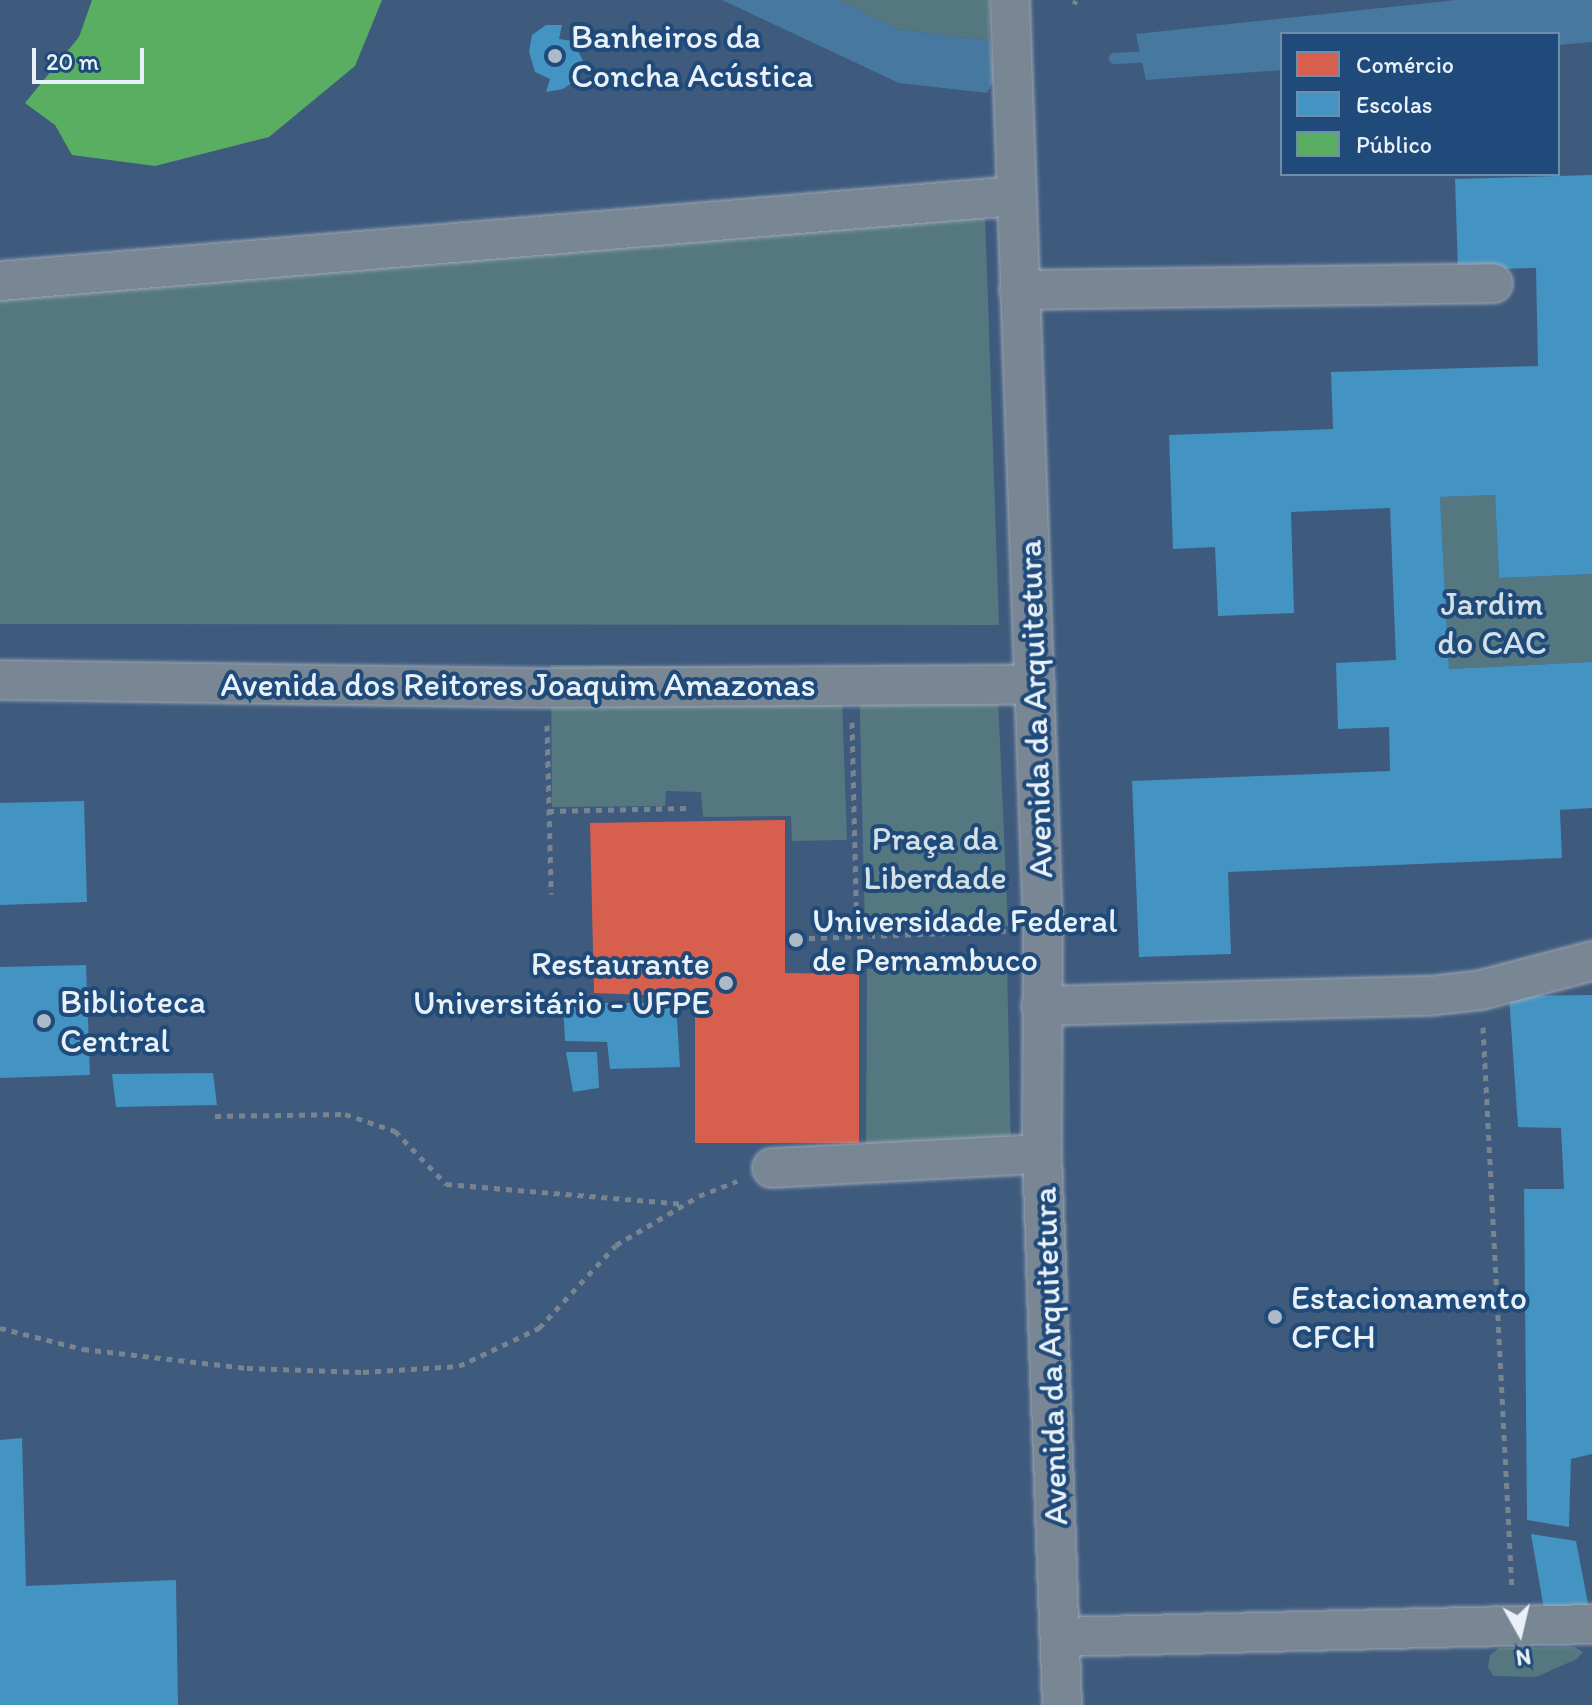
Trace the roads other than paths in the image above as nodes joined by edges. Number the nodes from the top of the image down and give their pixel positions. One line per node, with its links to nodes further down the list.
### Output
1 (1010, 0): 2 (street, Avenida da Arquitetura)
2 (1015, 196): 3 (street); 5 (street, Avenida da Arquitetura)
3 (0, 281)
4 (1493, 283): 5 (street)
5 (1019, 290): 7 (street, Avenida da Arquitetura)
6 (0, 680): 7 (street, Avenida dos Reitores Joaquim Amazonas)
7 (1035, 685): 9 (street, Avenida da Arquitetura)
8 (1592, 961): 9 (street)
9 (1041, 1006): 10 (street, Avenida da Arquitetura)
10 (1042, 1154): 11 (street); 13 (street, Avenida da Arquitetura)
11 (772, 1168)
12 (1592, 1624): 13 (street)
13 (1060, 1637): 14 (street, Avenida da Arquitetura)
14 (1062, 1705)

